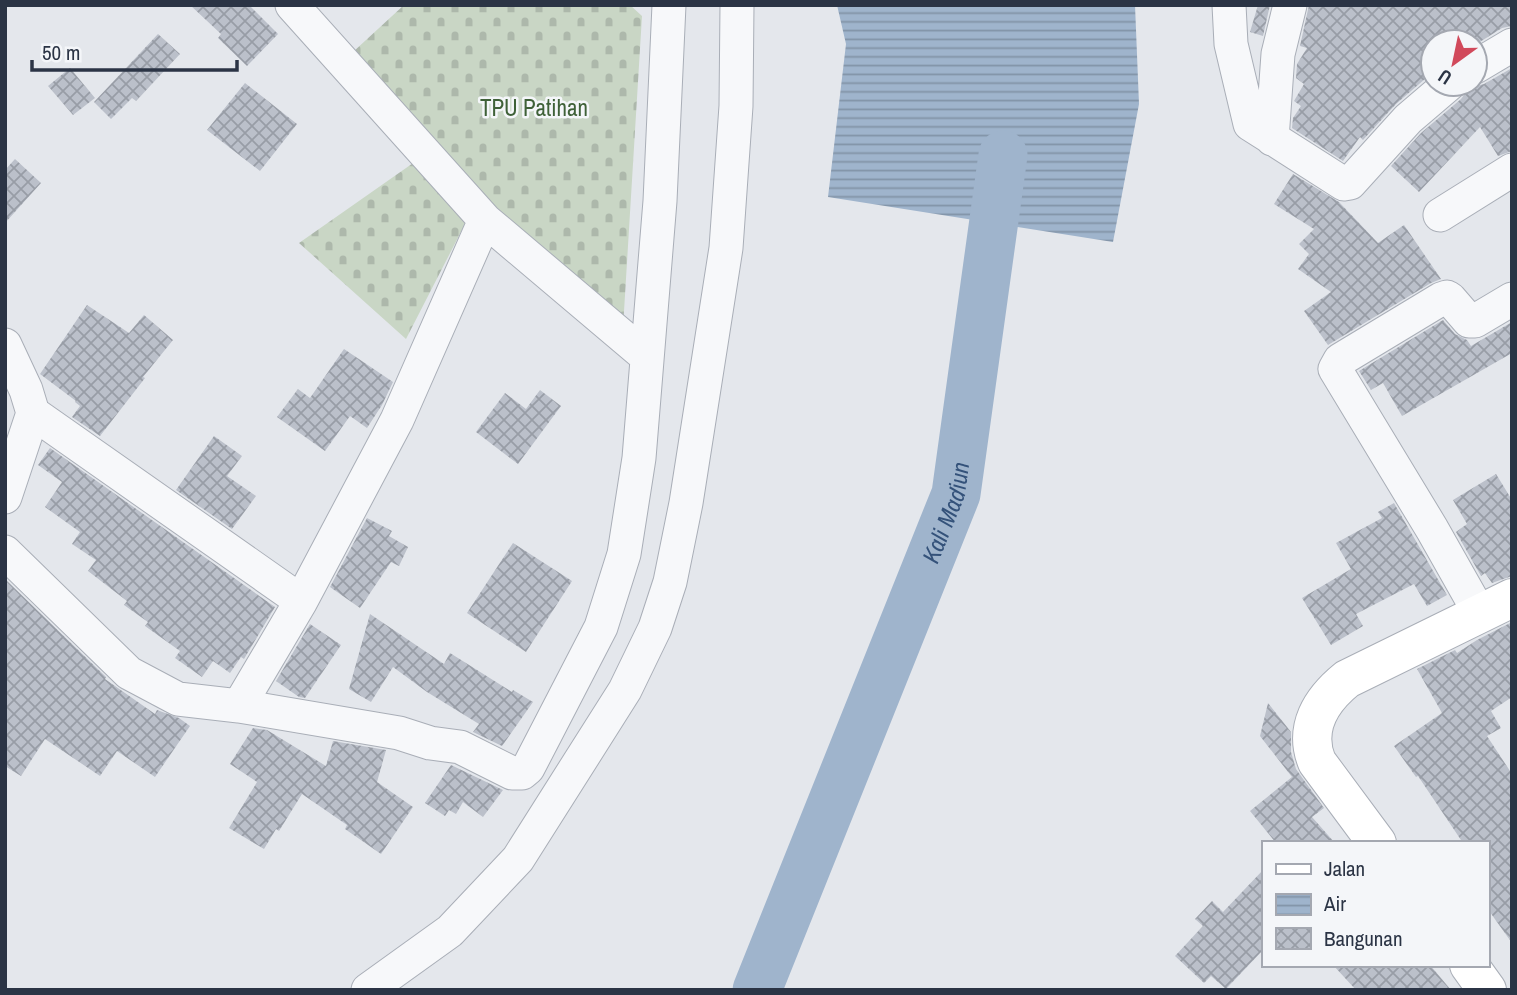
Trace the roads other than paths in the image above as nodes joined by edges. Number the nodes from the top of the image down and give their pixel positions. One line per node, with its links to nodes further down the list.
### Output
1 (292, 5): 12 (street)
2 (669, 5): 15 (street)
3 (737, 5): 24 (street)
4 (1229, 5): 9 (street)
5 (1290, 5): 9 (street)
6 (1512, 45): 7 (street)
7 (1489, 59)
8 (1433, 98): 9 (street)
9 (1272, 139)
10 (1512, 170): 11 (street)
11 (1440, 215)
12 (485, 220): 15 (street); 19 (street)
13 (1512, 299): 20 (street)
14 (5, 345): 16 (street)
15 (647, 358): 21 (street)
16 (33, 413): 17 (street); 19 (street)
17 (5, 497)
18 (5, 552): 21 (street)
19 (301, 600): 21 (street)
20 (1496, 606): 22 (street)
21 (239, 706)
22 (1376, 841)
23 (1470, 967): 25 (street)
24 (368, 990)
25 (1487, 990)

